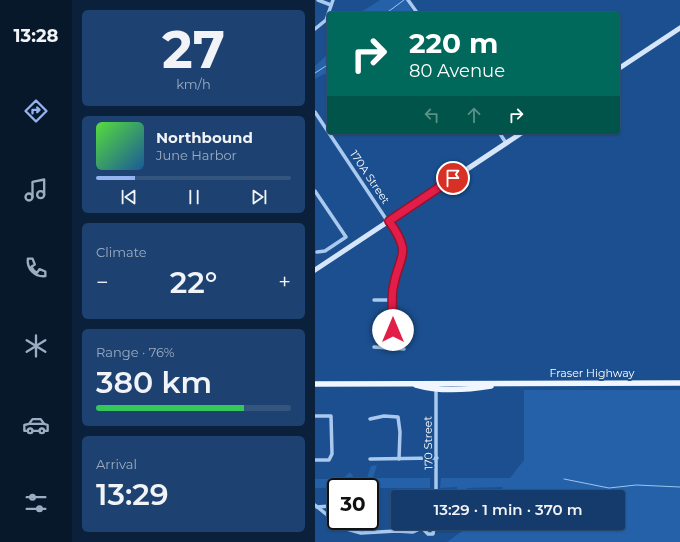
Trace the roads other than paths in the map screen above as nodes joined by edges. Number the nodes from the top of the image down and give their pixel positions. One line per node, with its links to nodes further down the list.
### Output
1 (318, 0): 4 (street)
2 (333, 0): 4 (street)
3 (409, 0): 6 (street)
4 (331, 5): 5 (street)
5 (329, 12)
6 (417, 12)
7 (327, 18): 9 (street)
8 (680, 28): 10 (main road)
9 (315, 29)
10 (620, 68)
11 (315, 112): 12 (street, 170A Street)
12 (327, 130)
13 (330, 134): 18 (street, 170A Street)
14 (500, 134): 16 (street)
15 (520, 134): 16 (main road)
16 (506, 143): 18 (main road)
17 (315, 191): 19 (street)
18 (389, 221): 20 (main road); 22 (street, 170A Street)
19 (317, 252)
20 (315, 270)
21 (374, 300): 22 (street)
22 (393, 300): 24 (street, 170A Street)
23 (374, 347): 24 (street)
24 (393, 348): 25 (street)
25 (404, 348)
26 (409, 383): 27 (main road, Fraser Highway); 29 (main road, Fraser Highway); 31 (main road, Fraser Highway)
27 (471, 383): 30 (main road, Fraser Highway); 32 (main road)
28 (680, 383): 30 (main road, Fraser Highway)
29 (315, 384)
30 (503, 384): 32 (main road, Fraser Highway)
31 (436, 389): 32 (main road, Fraser Highway); 35 (street, 170 Street)
32 (454, 389)
33 (315, 416): 38 (street)
34 (370, 419): 37 (street)
35 (437, 458): 37 (street); 39 (street, 170 Street)
36 (370, 459): 37 (street)
37 (399, 459)
38 (315, 460)
39 (436, 490)
40 (316, 506): 41 (street); 42 (street)
41 (327, 506)
42 (327, 515)
43 (350, 530): 47 (street)
44 (418, 530): 47 (street)
45 (424, 530): 46 (street)
46 (434, 530)
47 (396, 531)

